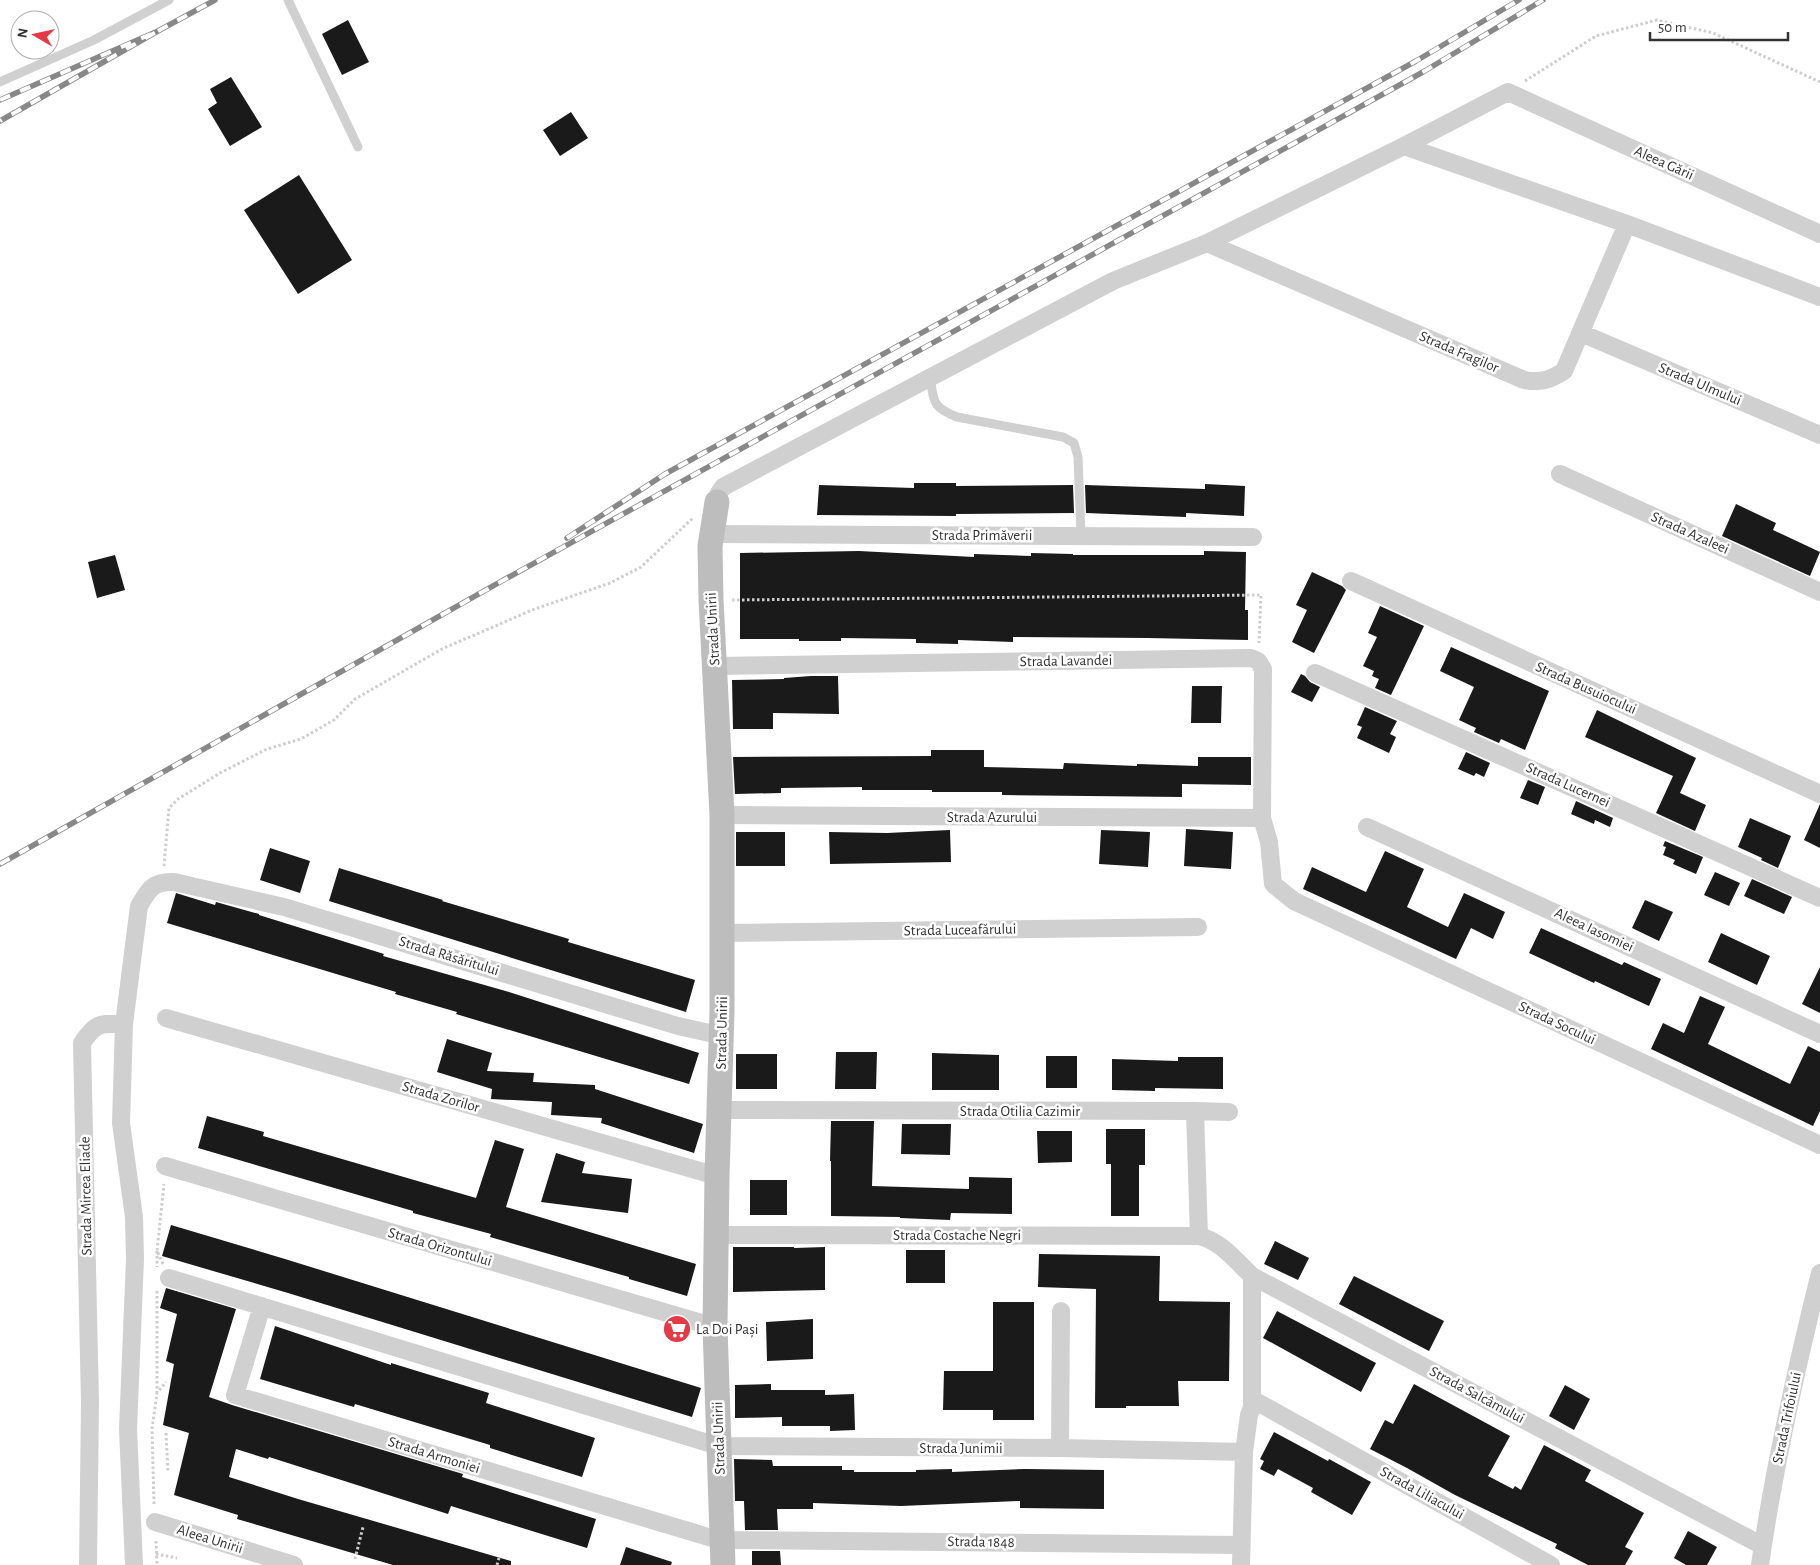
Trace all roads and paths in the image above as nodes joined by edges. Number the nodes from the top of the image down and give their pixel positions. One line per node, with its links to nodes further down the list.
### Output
1 (169, 0): 3 (lane)
2 (288, 0): 7 (lane)
3 (0, 82)
4 (1820, 82): 5 (path)
5 (1508, 92): 6 (street); 9 (street, Aleea Gării)
6 (1404, 146): 8 (street); 10 (street)
7 (358, 148)
8 (1627, 224): 11 (street); 12 (street, Strada Fragilor)
9 (1820, 234)
10 (1207, 243): 12 (street, Strada Fragilor); 13 (street)
11 (1819, 294)
12 (1581, 333): 14 (street, Strada Ulmului)
13 (930, 377): 16 (street); 18 (lane)
14 (1820, 435)
15 (1560, 474): 21 (street, Strada Azaleei)
16 (718, 498): 17 (street, Strada Unirii); 30 (path)
17 (712, 534): 18 (street, Strada Primăverii); 22 (street, Strada Unirii)
18 (1081, 535): 19 (street, Strada Primăverii)
19 (1253, 537)
20 (1351, 581): 26 (street, Strada Busuiocului)
21 (1820, 592)
22 (711, 600): 23 (path); 24 (street, Strada Unirii)
23 (1258, 661): 24 (street, Strada Lavandei); 28 (street)
24 (715, 666): 27 (street, Strada Unirii)
25 (1315, 673): 31 (street, Strada Lucernei)
26 (1820, 794)
27 (722, 815): 28 (street, Strada Azurului); 33 (street, Strada Unirii)
28 (1262, 818): 41 (street, Strada Socului)
29 (1367, 827): 36 (street, Aleea Iasomiei)
30 (168, 881): 35 (street); 37 (street, Strada Răsăritului)
31 (1820, 898)
32 (1198, 927): 33 (street, Strada Luceafǎrului)
33 (723, 933): 37 (street, Strada Unirii)
34 (166, 1018): 43 (street, Strada Zorilor)
35 (124, 1024): 70 (street, Strada Mircea Eliade); 71 (street)
36 (1820, 1034)
37 (722, 1035): 38 (street, Strada Unirii)
38 (720, 1110): 39 (street, Strada Otilia Cazimir); 43 (street, Strada Unirii)
39 (1195, 1111): 40 (street, Strada Otilia Cazimir); 45 (street)
40 (1229, 1112)
41 (1820, 1145)
42 (165, 1166): 46 (path); 52 (street, Strada Orizontului)
43 (716, 1176): 44 (street, Strada Unirii)
44 (716, 1235): 45 (street, Strada Costache Negri); 52 (street, Strada Unirii)
45 (1199, 1236): 48 (street, Strada Salcâmului)
46 (157, 1251): 49 (path); 49 (path)
47 (1820, 1273): 65 (street, Strada Trifoiului)
48 (1252, 1276): 55 (street); 65 (street, Strada Salcâmului)
49 (161, 1279): 50 (street); 54 (path)
50 (262, 1306): 57 (street); 63 (street, Strada Armoniei)
51 (1061, 1311): 58 (street)
52 (715, 1327): 57 (street, Strada Unirii)
53 (166, 1382): 54 (path)
54 (157, 1393): 61 (path)
55 (1252, 1407): 59 (street); 77 (street, Strada Liliacului)
56 (166, 1433): 60 (path)
57 (718, 1446): 58 (street, Strada Junimii); 63 (street, Strada Unirii)
58 (1060, 1448): 59 (street, Strada Junimii)
59 (1244, 1452): 64 (street)
60 (168, 1472)
61 (155, 1522): 66 (path); 73 (street, Aleea Unirii)
62 (363, 1527): 69 (path)
63 (722, 1536): 64 (street, Strada 1848); 75 (street, Strada Unirii)
64 (1240, 1545): 76 (street)
65 (1763, 1546): 78 (street, Strada Trifoiului)
66 (156, 1554): 67 (path); 72 (path)
67 (177, 1558)
68 (498, 1558): 74 (path)
69 (355, 1559)
70 (88, 1565)
71 (134, 1565)
72 (157, 1565)
73 (294, 1565)
74 (497, 1565)
75 (723, 1565)
76 (1241, 1565)
77 (1552, 1565)
78 (1760, 1565)

